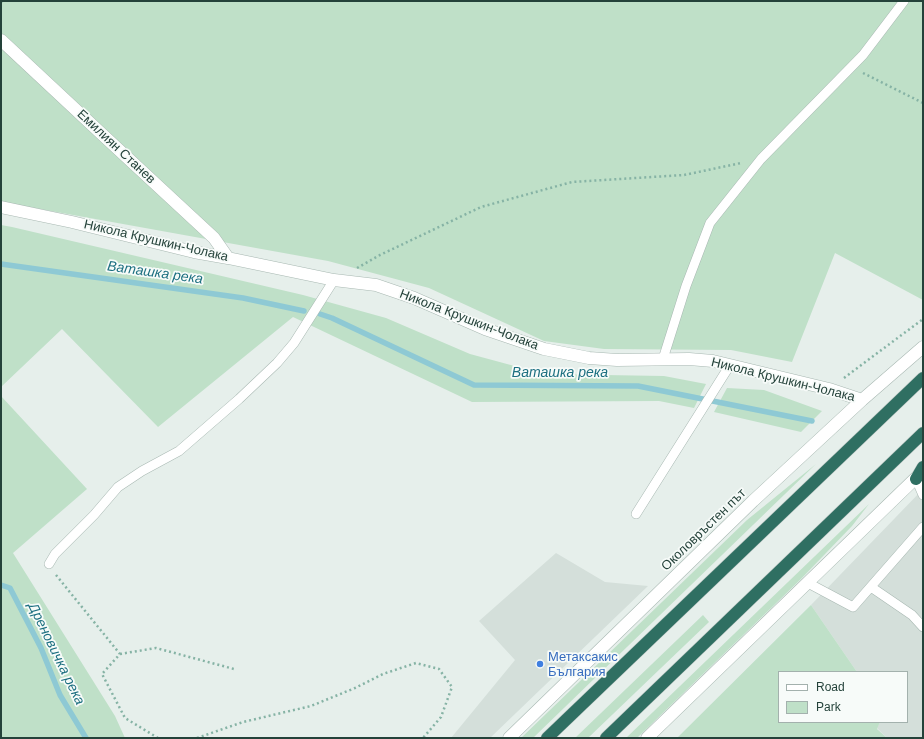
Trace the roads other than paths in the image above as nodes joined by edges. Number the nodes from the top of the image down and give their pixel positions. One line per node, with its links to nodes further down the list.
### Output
1 (904, 1): 7 (lane)
2 (1, 40): 4 (street, Емилиян Станев)
3 (1, 207): 4 (street, Никола Крушкин-Чолака)
4 (228, 258): 5 (street, Никола Крушкин-Чолака)
5 (334, 280): 7 (street, Никола Крушкин-Чолака); 17 (lane)
6 (923, 347): 10 (street, Околовръстен път)
7 (662, 359): 8 (street, Никола Крушкин-Чолака)
8 (730, 365): 10 (street, Никола Крушкин-Чолака); 15 (lane)
9 (923, 378): 22 (highway)
10 (862, 400): 21 (street, Околовръстен път)
11 (923, 433): 23 (highway)
12 (923, 467): 13 (highway)
13 (920, 475): 14 (lane); 18 (street)
14 (923, 495)
15 (636, 514)
16 (923, 527): 19 (lane)
17 (49, 564)
18 (808, 583): 19 (lane); 24 (street)
19 (870, 587): 20 (lane)
20 (923, 627)
21 (509, 738)
22 (547, 738)
23 (606, 738)
24 (647, 738)

